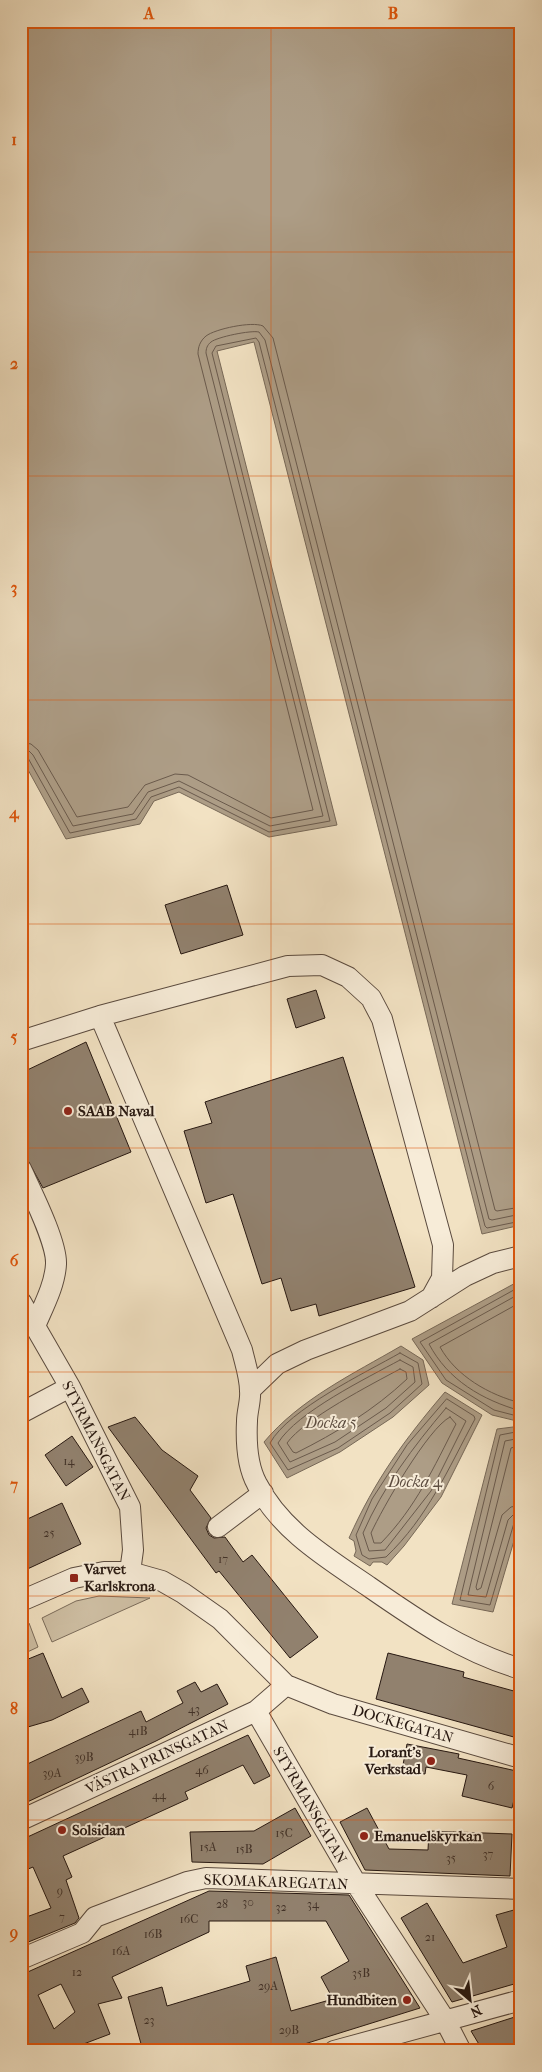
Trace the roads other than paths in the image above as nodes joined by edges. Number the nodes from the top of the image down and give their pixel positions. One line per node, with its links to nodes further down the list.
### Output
1 (100, 1016): 2 (street); 5 (street); 9 (street)
2 (21, 1041)
3 (21, 1169): 7 (street)
4 (521, 1256): 5 (street)
5 (432, 1298): 9 (street)
6 (21, 1302): 7 (street, STYRMANSGATAN)
7 (35, 1326): 8 (street, STYRMANSGATAN)
8 (70, 1387): 10 (street); 13 (street, STYRMANSGATAN)
9 (250, 1390): 11 (street)
10 (21, 1413)
11 (263, 1494): 12 (street); 15 (street)
12 (218, 1528)
13 (130, 1572): 14 (street); 16 (street)
14 (21, 1601)
15 (521, 1669)
16 (286, 1685): 17 (street, VÄSTRA PRINSGATAN); 18 (street, DOCKEGATAN)
17 (256, 1711): 19 (street, VÄSTRA PRINSGATAN); 20 (street, STYRMANSGATAN)
18 (521, 1758)
19 (21, 1820)
20 (357, 1885): 21 (street, SKOMAKAREGATAN); 22 (street, SKOMAKAREGATAN); 24 (street, STYRMANSGATAN)
21 (521, 1889)
22 (21, 1959)
23 (521, 2000): 24 (street)
24 (444, 2020): 25 (street); 26 (street, STYRMANSGATAN)
25 (334, 2051)
26 (461, 2051)

